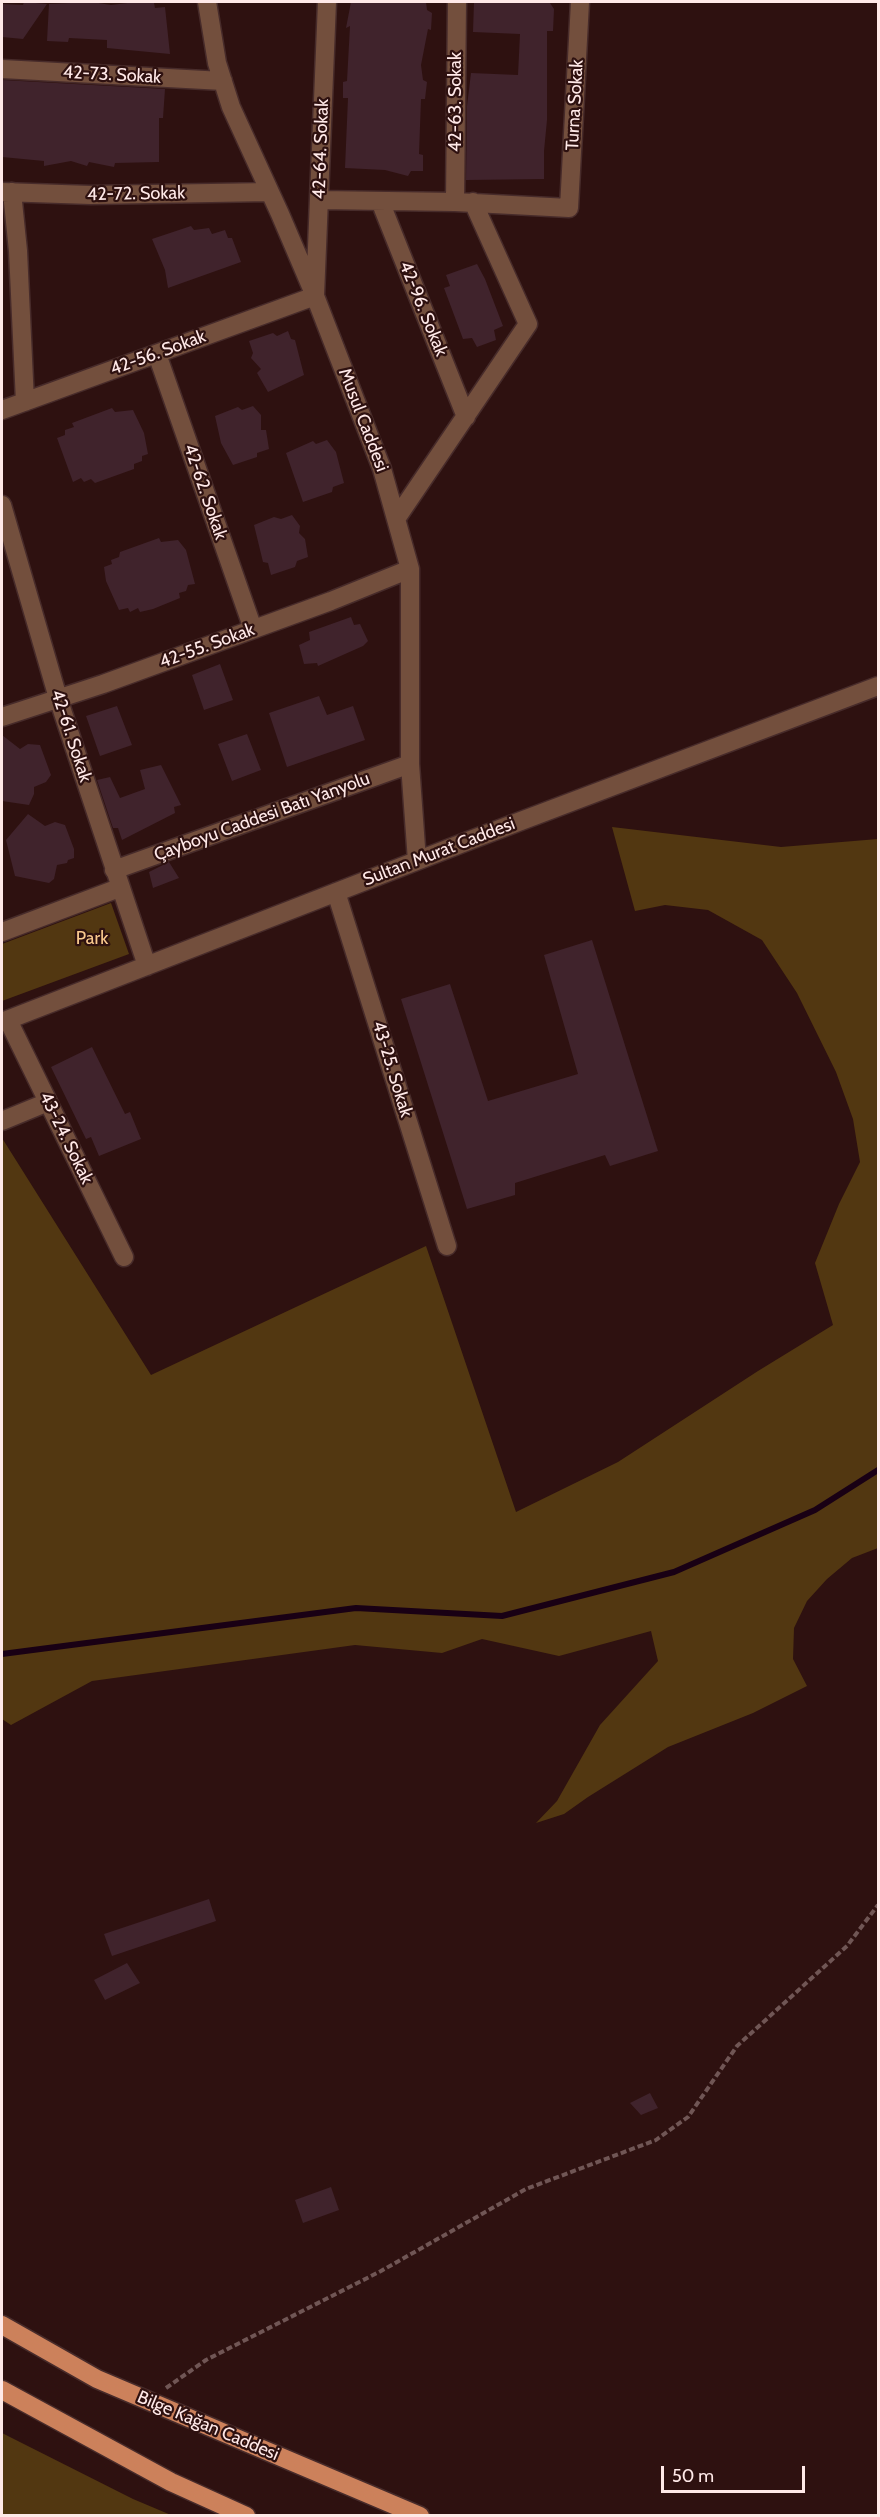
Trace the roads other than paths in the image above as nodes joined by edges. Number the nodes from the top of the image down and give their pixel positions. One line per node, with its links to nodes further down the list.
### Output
1 (207, 2): 6 (street, Musul Caddesi)
2 (327, 2): 9 (street, 42-64. Sokak)
3 (456, 2): 11 (street, 42-63. Sokak)
4 (580, 2): 11 (street, Turna Sokak)
5 (2, 69): 6 (street, 42-73. Sokak)
6 (223, 81): 8 (street, Musul Caddesi)
7 (7, 192): 8 (street, 42-72. Sokak); 12 (street)
8 (270, 192): 13 (street, Musul Caddesi)
9 (319, 200): 10 (street); 13 (street, 42-64. Sokak)
10 (380, 201): 11 (street); 17 (street, 42-96. Sokak)
11 (464, 202): 17 (street)
12 (10, 251): 15 (street)
13 (315, 297): 14 (street, 42-56. Sokak); 19 (street, Musul Caddesi)
14 (157, 354): 15 (street, 42-56. Sokak); 21 (street, 42-62. Sokak)
15 (25, 402): 16 (street, 42-56. Sokak)
16 (2, 410)
17 (466, 417): 19 (street)
18 (2, 505): 23 (street, 42-61. Sokak)
19 (396, 519): 20 (street, Musul Caddesi)
20 (410, 569): 21 (street, 42-55. Sokak); 25 (street, Musul Caddesi)
21 (253, 629): 23 (street, 42-55. Sokak)
22 (879, 686): 26 (street, Sultan Murat Caddesi)
23 (58, 698): 24 (street, 42-55. Sokak); 27 (street, 42-61. Sokak)
24 (2, 717)
25 (410, 764): 26 (street, Musul Caddesi); 27 (street, Çayboyu Caddesi Batı Yanyolu)
26 (417, 861): 29 (street, Sultan Murat Caddesi)
27 (114, 870): 28 (street, 42-61. Sokak)
28 (119, 888): 30 (street); 31 (street, 42-61. Sokak)
29 (336, 892): 31 (street, Sultan Murat Caddesi); 35 (street, 43-25. Sokak)
30 (2, 932)
31 (147, 966): 32 (street, Sultan Murat Caddesi)
32 (5, 1021): 33 (street, 43-24. Sokak)
33 (48, 1102): 34 (street); 36 (street, 43-24. Sokak)
34 (2, 1120)
35 (447, 1246)
36 (124, 1257)
37 (2, 2325): 40 (main road, Bilge Kağan Caddesi)
38 (2, 2391): 39 (main road)
39 (246, 2516)
40 (420, 2516)

